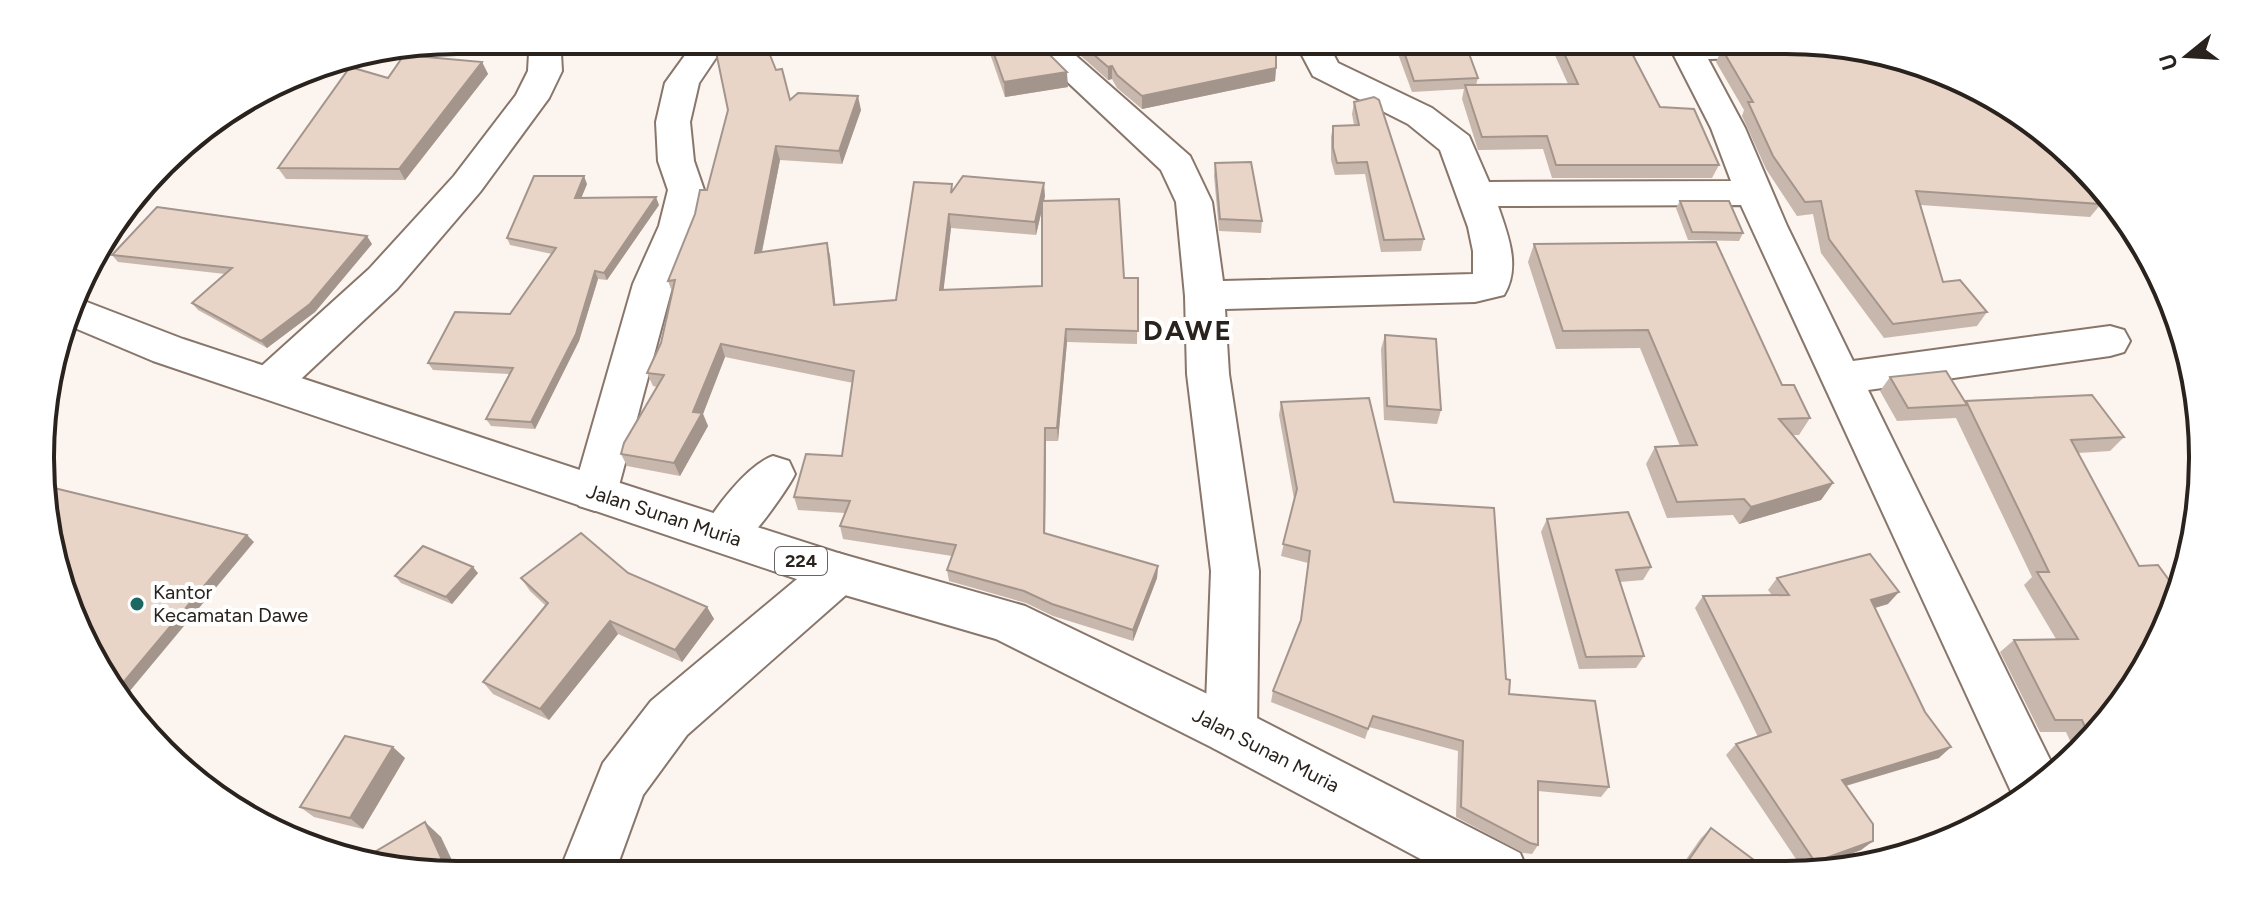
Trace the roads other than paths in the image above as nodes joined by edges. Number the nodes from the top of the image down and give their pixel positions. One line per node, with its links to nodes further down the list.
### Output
1 (545, 54): 12 (street)
2 (702, 54): 14 (street)
3 (1055, 54): 8 (street)
4 (1317, 54): 7 (street)
5 (1690, 54): 6 (street)
6 (1755, 193): 7 (street); 11 (street)
7 (1476, 194): 8 (street)
8 (1205, 296): 17 (street)
9 (80, 315): 12 (street, Jalan Sunan Muria / 224)
10 (2110, 341): 11 (street)
11 (1842, 378): 18 (street)
12 (271, 382): 14 (street, Jalan Sunan Muria / 224)
13 (773, 474): 15 (street)
14 (595, 493): 15 (street, Jalan Sunan Muria / 224)
15 (723, 535): 16 (street, Jalan Sunan Muria / 224)
16 (838, 573): 17 (street, Jalan Sunan Muria / 224); 19 (street)
17 (1231, 731): 20 (street, Jalan Sunan Muria / 224)
18 (2032, 778)
19 (591, 861)
20 (1479, 861)

